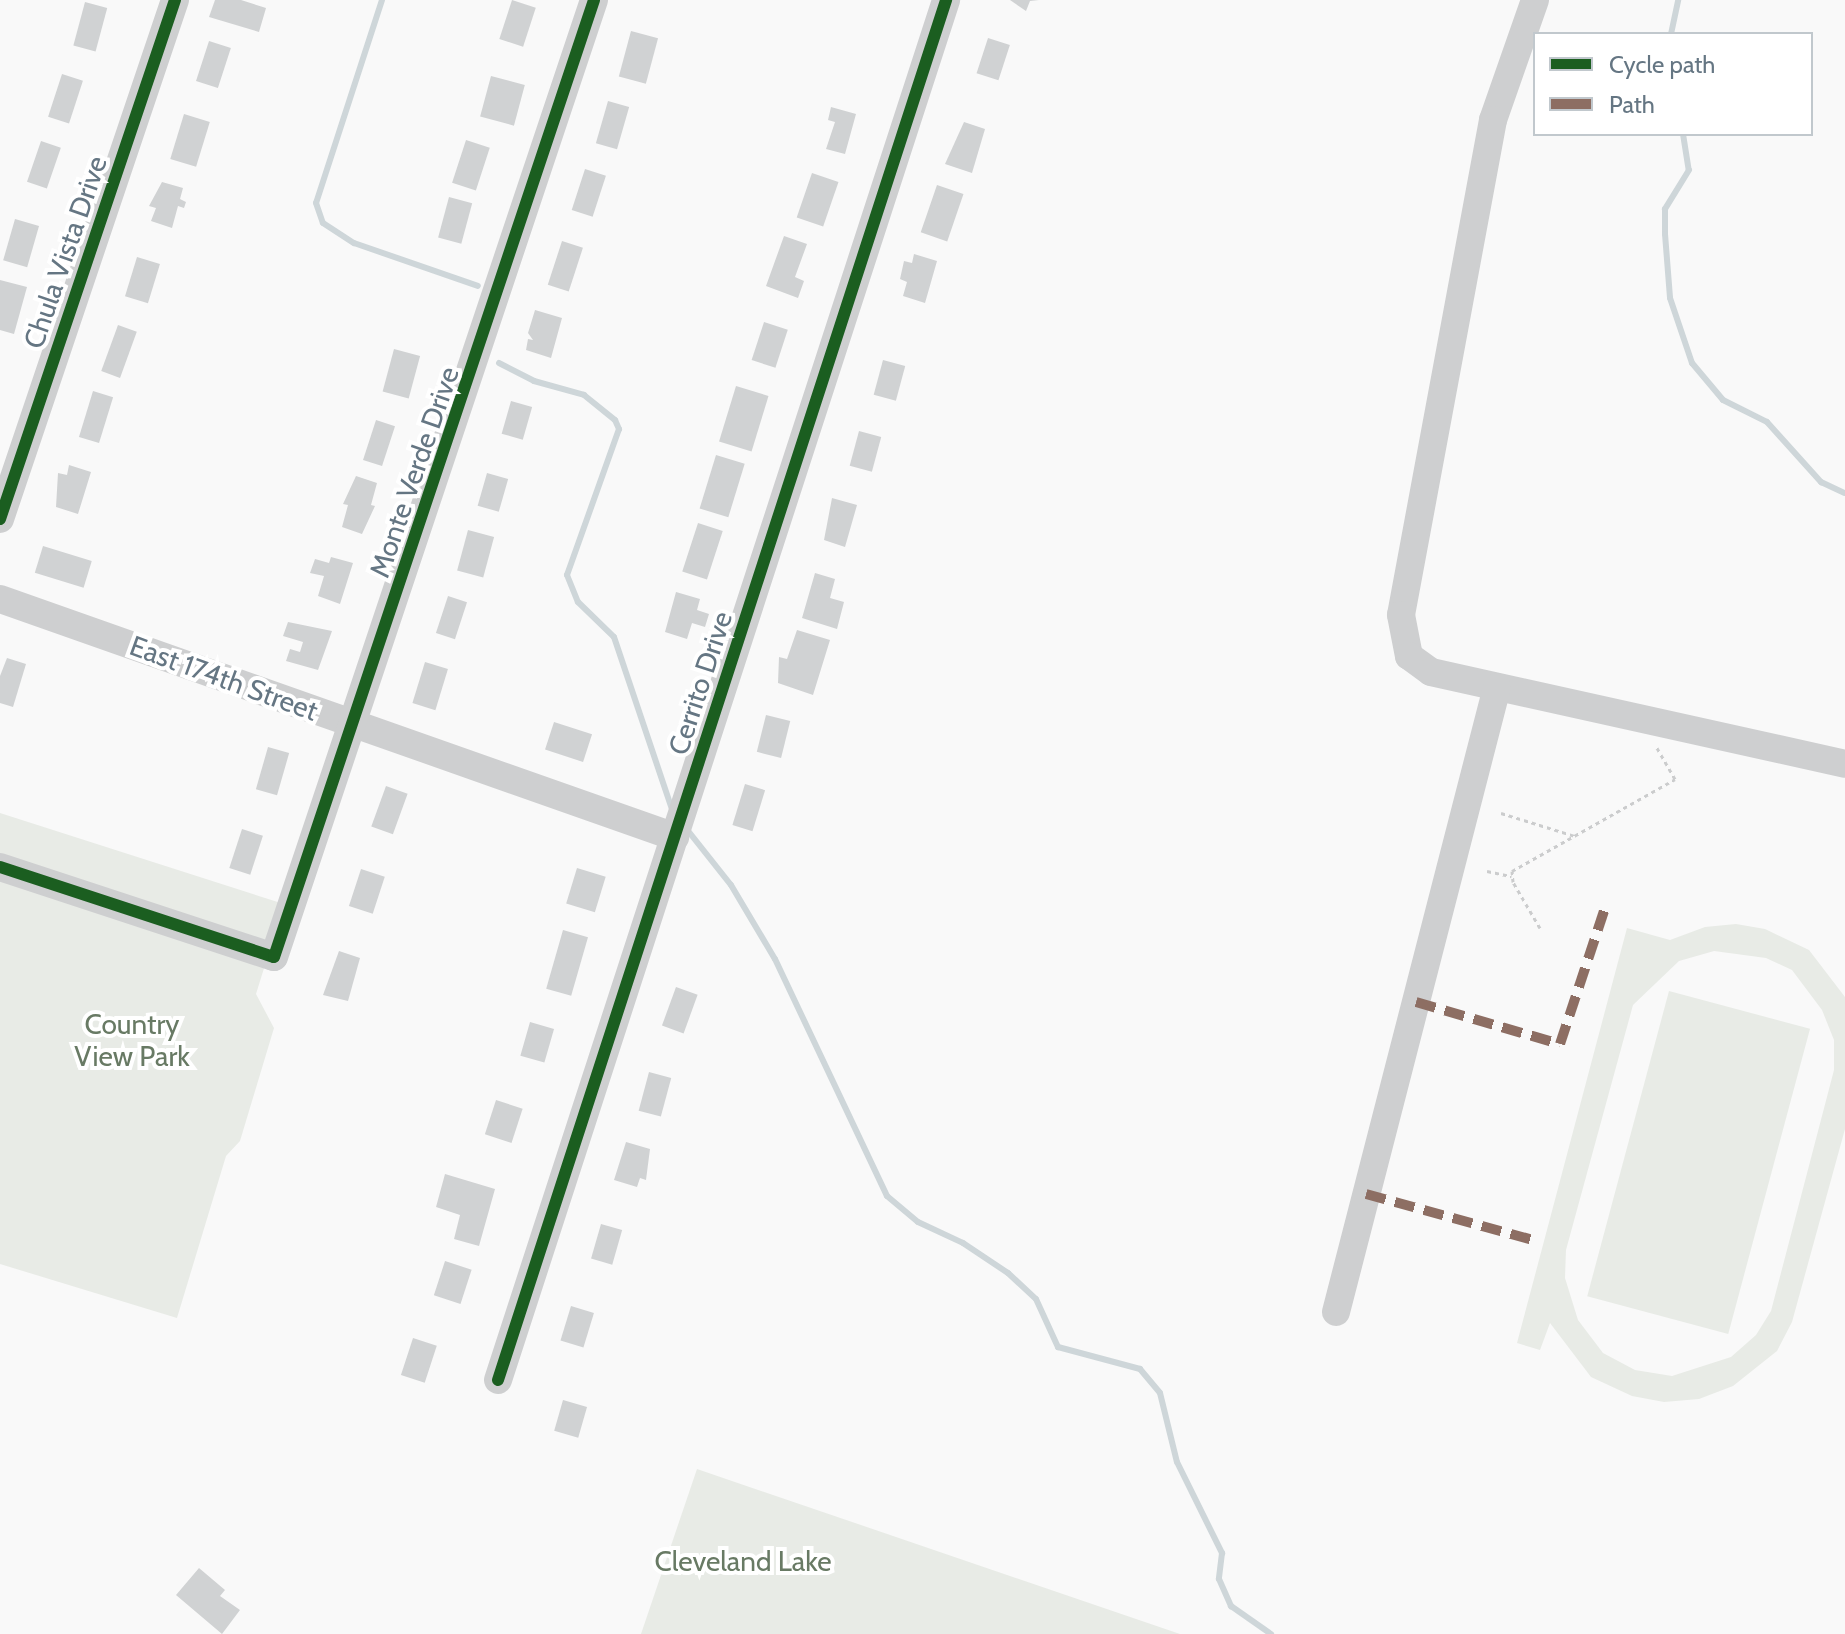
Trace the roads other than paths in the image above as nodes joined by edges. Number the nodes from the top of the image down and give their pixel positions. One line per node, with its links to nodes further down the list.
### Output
1 (175, 0): 5 (street, Chula Vista Drive)
2 (594, 0): 8 (street, Monte Verde Drive)
3 (946, 0): 10 (street, Cerrito Drive)
4 (1535, 0): 7 (street)
5 (0, 519)
6 (0, 599): 8 (street, East 174th Street)
7 (1497, 687): 9 (street); 12 (street)
8 (354, 724): 10 (street, East 174th Street); 11 (street, Monte Verde Drive)
9 (1845, 764)
10 (675, 837): 13 (street, Cerrito Drive)
11 (0, 867)
12 (1336, 1312)
13 (498, 1380)

